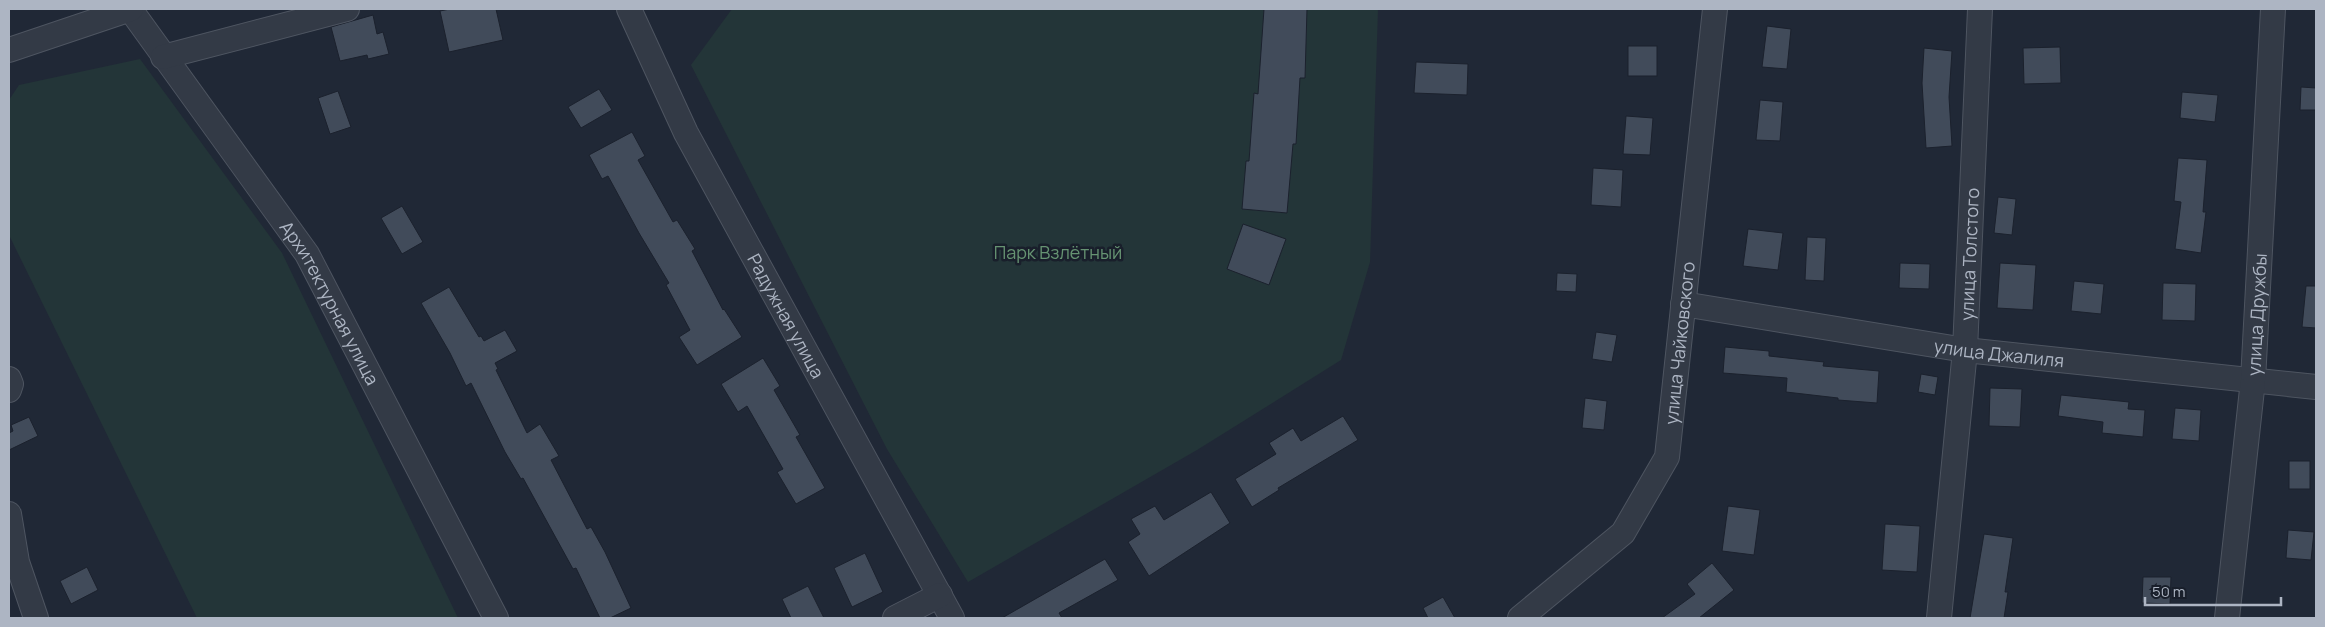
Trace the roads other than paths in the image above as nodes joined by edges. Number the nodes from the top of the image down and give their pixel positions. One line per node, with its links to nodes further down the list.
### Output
1 (130, 9): 7 (street); 8 (street, Архитектурная улица)
2 (347, 9): 8 (street)
3 (629, 9): 16 (street, Радужная улица)
4 (1715, 9): 9 (street, улица Чайковского)
5 (1980, 9): 10 (street, улица Толстого)
6 (2273, 9): 12 (street, улица Дружбы)
7 (9, 50)
8 (163, 57): 18 (street, Архитектурная улица)
9 (1683, 304): 10 (street, улица Джалиля); 21 (street, улица Чайковского)
10 (1965, 350): 12 (street, улица Джалиля); 22 (street, улица Толстого)
11 (9, 379): 14 (street)
12 (2253, 380): 13 (street, улица Джалиля); 23 (street, улица Дружбы)
13 (2316, 387)
14 (9, 390)
15 (9, 514): 17 (street)
16 (940, 595): 19 (street); 20 (street, Радужная улица)
17 (36, 618)
18 (496, 618)
19 (895, 618)
20 (952, 618)
21 (1520, 618)
22 (1939, 618)
23 (2228, 618)

